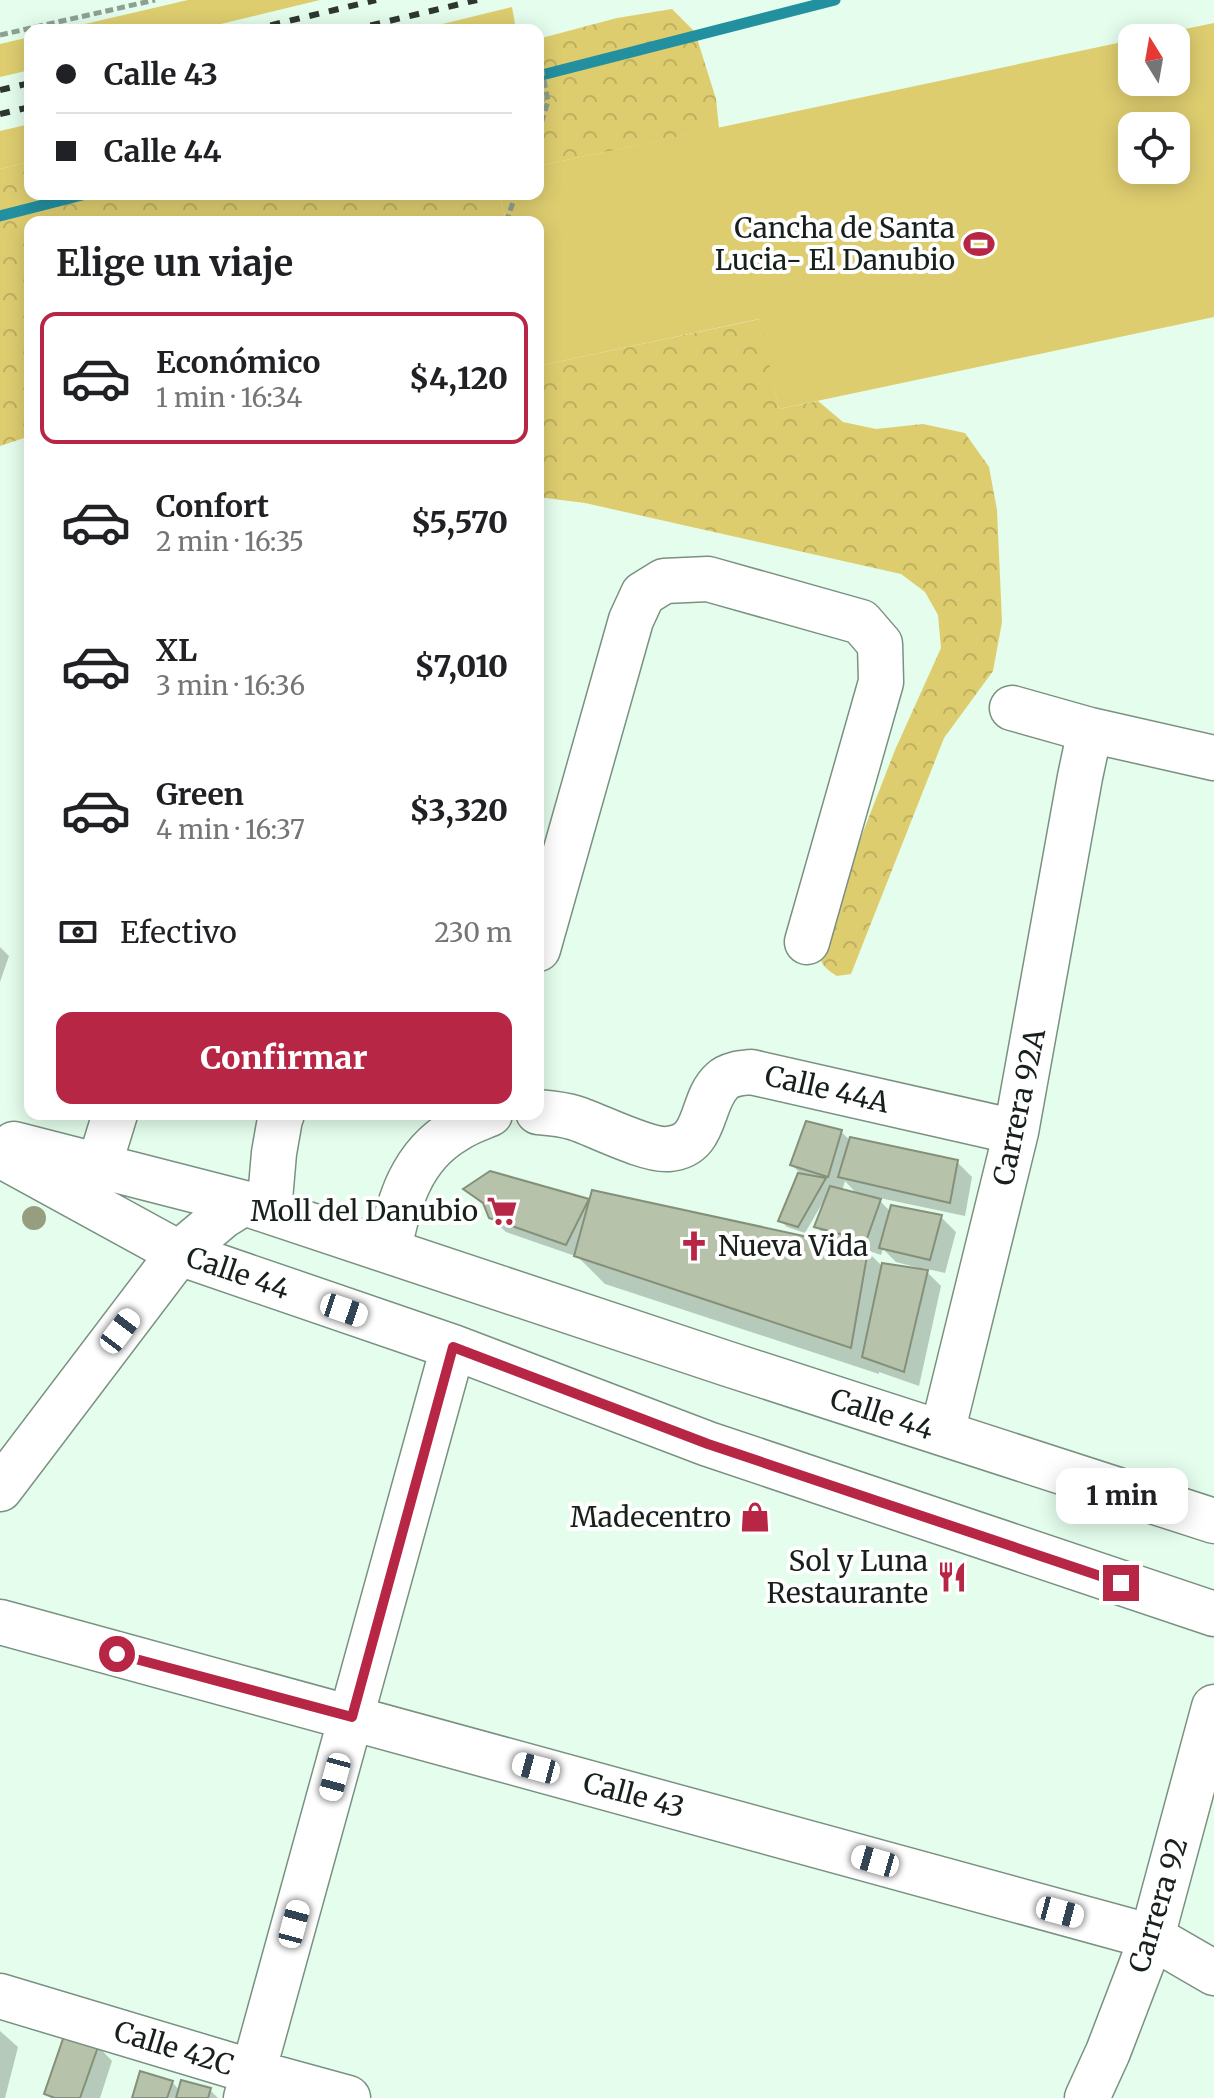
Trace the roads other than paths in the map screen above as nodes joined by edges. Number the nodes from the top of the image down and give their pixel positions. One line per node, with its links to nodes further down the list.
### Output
1 (1012, 708): 2 (street)
2 (1090, 730): 3 (street); 10 (street, Carrera 92A)
3 (1214, 758)
4 (544, 928): 5 (street)
5 (807, 942)
6 (544, 1113): 10 (street, Calle 44A)
7 (113, 1120): 13 (street)
8 (281, 1120): 14 (street)
9 (477, 1120): 15 (street)
10 (1016, 1132): 18 (street, Carrera 92A)
11 (0, 1141): 13 (street, Calle 44)
12 (0, 1155): 16 (street, Calle 44)
13 (99, 1166): 14 (street, Calle 44)
14 (257, 1207): 15 (street, Calle 44); 16 (street)
15 (389, 1250): 18 (street, Calle 44)
16 (179, 1253): 17 (street, Calle 44); 19 (street)
17 (453, 1347): 21 (street, Calle 44); 24 (street)
18 (942, 1433): 20 (street, Calle 44)
19 (0, 1489)
20 (1214, 1521)
21 (1214, 1614)
22 (0, 1622): 24 (street, Calle 43)
23 (1214, 1707): 25 (street, Carrera 92)
24 (352, 1717): 25 (street, Calle 43); 28 (street)
25 (1152, 1937): 26 (street, Calle 43); 30 (street, Carrera 92)
26 (1214, 1973)
27 (0, 1996): 28 (street, Calle 42C)
28 (249, 2085): 29 (street, Calle 42C)
29 (348, 2098)
30 (1087, 2098)

